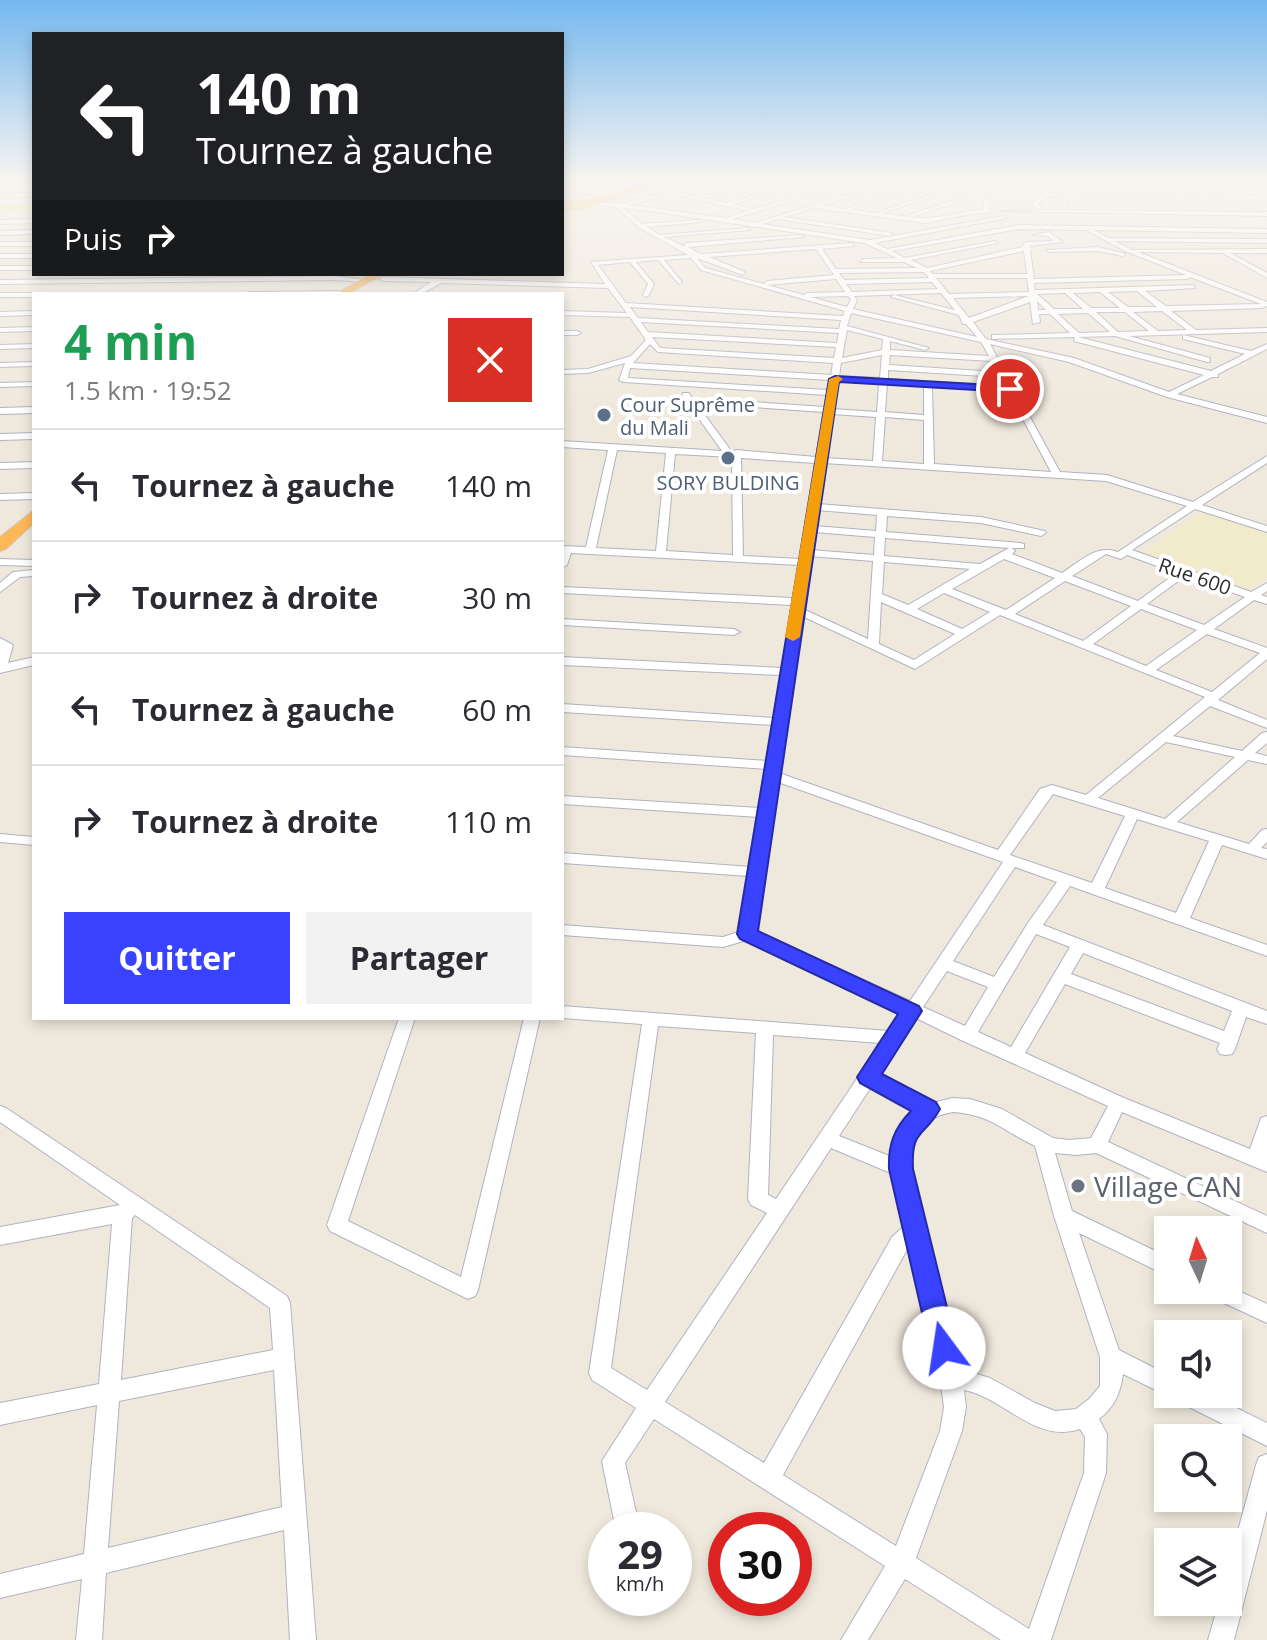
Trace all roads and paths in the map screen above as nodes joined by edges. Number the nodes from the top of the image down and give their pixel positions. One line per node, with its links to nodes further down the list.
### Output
1 (660, 259): 2 (street); 14 (street); 33 (street)
2 (665, 259)
3 (695, 259): 35 (street)
4 (711, 259): 35 (street)
5 (826, 259): 26 (street)
6 (861, 259): 15 (street)
7 (905, 259): 13 (street)
8 (915, 259): 13 (street)
9 (984, 259): 19 (street)
10 (1030, 259): 39 (street)
11 (1150, 259): 23 (street)
12 (1236, 259): 24 (street)
13 (908, 260): 15 (street); 19 (street)
14 (632, 261): 37 (street); 56 (street)
15 (863, 261): 18 (street)
16 (0, 268): 17 (street)
17 (32, 268)
18 (869, 271): 19 (street); 26 (street)
19 (930, 275): 26 (street); 39 (street); 52 (street)
20 (62, 276): 31 (street)
21 (335, 276): 25 (street); 27 (street)
22 (384, 276): 27 (highway); 28 (street); 45 (highway)
23 (1194, 276): 39 (street); 59 (street)
24 (1267, 276)
25 (194, 277): 31 (street)
26 (838, 277): 35 (street); 50 (street)
27 (367, 280): 44 (highway)
28 (439, 280): 29 (street); 46 (street)
29 (461, 281): 32 (street); 47 (street)
30 (0, 282): 31 (street)
31 (56, 282): 43 (street)
32 (505, 282): 34 (street); 48 (street)
33 (679, 282)
34 (548, 284): 36 (street); 49 (street)
35 (763, 284): 58 (street)
36 (590, 285): 37 (street); 73 (street)
37 (609, 286): 61 (street)
38 (1193, 287): 40 (street)
39 (1033, 288): 42 (street); 52 (street); 70 (street); 71 (street); 77 (street)
40 (1139, 289): 41 (street); 57 (street)
41 (1102, 290): 42 (street); 65 (street)
42 (1067, 291): 67 (street)
43 (48, 292)
44 (340, 292)
45 (341, 292)
46 (419, 292)
47 (453, 292)
48 (499, 292)
49 (543, 292)
50 (848, 292): 51 (street); 58 (street); 76 (street)
51 (879, 292): 52 (street); 74 (street)
52 (943, 292): 74 (street)
53 (1267, 293): 59 (street)
54 (0, 295): 55 (street)
55 (32, 295)
56 (646, 295)
57 (1149, 296): 63 (street); 64 (street)
58 (803, 297): 76 (street)
59 (1254, 300): 62 (street)
60 (744, 301): 69 (street)
61 (624, 305): 69 (street); 75 (street)
62 (1267, 305): 63 (street)
63 (1214, 307): 64 (street)
64 (1165, 309): 65 (street); 84 (street)
65 (1127, 310): 67 (street); 87 (street)
66 (29, 311): 68 (street); 82 (street)
67 (1090, 311): 71 (street); 88 (street)
68 (0, 312)
69 (739, 312): 76 (street)
70 (1035, 312): 71 (street); 91 (street)
71 (1052, 312): 90 (street)
72 (564, 313): 73 (street)
73 (581, 313): 75 (street)
74 (959, 313): 77 (street)
75 (633, 317): 78 (street); 92 (street)
76 (846, 322): 78 (street); 94 (street); 96 (street); 98 (street)
77 (966, 322): 96 (street)
78 (735, 325): 93 (street)
79 (32, 329): 82 (street)
80 (1267, 330): 81 (street)
81 (1236, 331): 84 (street); 97 (street)
82 (2, 332)
83 (1166, 332): 84 (street); 87 (street); 97 (street)
84 (1194, 332)
85 (564, 333): 86 (street)
86 (577, 333)
87 (1156, 333): 88 (street)
88 (1116, 334): 90 (street); 105 (street)
89 (1061, 335): 90 (street); 91 (street); 111 (street)
90 (1077, 335)
91 (1037, 336): 96 (street)
92 (648, 337): 93 (street); 104 (street); 110 (street)
93 (730, 338): 95 (street)
94 (887, 338): 102 (street); 106 (street)
95 (741, 339): 98 (street); 104 (street)
96 (982, 339): 107 (street); 126 (street)
97 (1211, 343): 103 (street); 105 (street)
98 (841, 345): 109 (street)
99 (32, 346): 101 (street)
100 (1267, 346): 103 (street)
101 (0, 347)
102 (886, 352): 106 (street); 109 (street); 114 (street)
103 (1254, 354): 117 (street)
104 (736, 355): 109 (street)
105 (1188, 355): 108 (street); 111 (street)
106 (960, 358): 107 (street)
107 (992, 359): 116 (street)
108 (1207, 360)
109 (838, 361): 118 (street)
110 (630, 362): 115 (street); 118 (street); 120 (street)
111 (1171, 363): 117 (street)
112 (32, 364): 113 (street)
113 (0, 365)
114 (884, 367): 116 (street); 119 (street)
115 (564, 372)
116 (1000, 375): 124 (street)
117 (1215, 375): 126 (street)
118 (835, 379): 119 (street); 125 (street)
119 (883, 382): 123 (street); 131 (street)
120 (677, 383): 125 (street); 127 (street)
121 (32, 384): 122 (street)
122 (0, 385)
123 (928, 385): 124 (street); 132 (street)
124 (1010, 389): 146 (street)
125 (832, 393): 129 (street)
126 (1170, 395): 133 (street)
127 (690, 400): 129 (street); 139 (street)
128 (32, 410): 130 (street)
129 (829, 410): 131 (street); 140 (street)
130 (0, 411)
131 (881, 415): 132 (street); 142 (street)
132 (929, 418): 145 (street)
133 (1267, 420)
134 (32, 436): 135 (street)
135 (0, 437)
136 (564, 444): 137 (street)
137 (613, 446): 138 (street); 162 (street)
138 (671, 450): 139 (street); 164 (street)
139 (732, 453): 140 (street); 166 (street)
140 (820, 459): 142 (street); 151 (street)
141 (1267, 459): 150 (street)
142 (877, 463): 145 (street)
143 (32, 465): 144 (street)
144 (0, 466)
145 (929, 466): 146 (street)
146 (1056, 472): 150 (street)
147 (0, 497): 148 (street)
148 (32, 498)
149 (32, 499): 159 (highway)
150 (1195, 506): 155 (street); 163 (street)
151 (813, 507): 152 (street); 156 (street)
152 (882, 512): 158 (street); 160 (street)
153 (1267, 515): 155 (street)
154 (30, 521): 159 (highway)
155 (1253, 525): 157 (street)
156 (809, 529): 158 (street); 167 (street)
157 (1267, 529)
158 (880, 534): 160 (street); 168 (street)
159 (2, 537)
160 (1020, 546): 165 (street)
161 (565, 550): 162 (street)
162 (590, 551): 164 (street)
163 (1124, 551): 172 (street, Rue 600); 174 (street)
164 (661, 554): 166 (street)
165 (1004, 555): 171 (street); 174 (street)
166 (738, 558): 167 (street)
167 (805, 558): 168 (street); 183 (street)
168 (878, 559): 171 (street); 179 (street)
169 (0, 562): 170 (street)
170 (32, 563)
171 (982, 567): 177 (street)
172 (1184, 572): 180 (street, Rue 600); 182 (street)
173 (32, 573): 176 (street)
174 (1063, 578): 182 (street); 185 (street)
175 (1267, 586): 180 (street)
176 (0, 589)
177 (943, 589): 184 (street); 185 (street)
178 (564, 590): 183 (street)
179 (876, 595): 184 (street); 192 (street)
180 (1253, 596): 181 (street, Rue 600); 187 (street)
181 (1267, 601)
182 (1139, 605): 187 (street); 191 (street)
183 (798, 606): 192 (street); 198 (street)
184 (907, 610): 189 (street)
185 (1003, 613): 189 (street); 191 (street)
186 (564, 622): 188 (street)
187 (1207, 630): 193 (street); 197 (street)
188 (734, 632)
189 (963, 634): 192 (street)
190 (0, 641): 196 (street)
191 (1085, 645): 197 (street)
192 (873, 646)
193 (1267, 653): 199 (street)
194 (32, 661): 196 (street)
195 (564, 661): 198 (street)
196 (0, 668)
197 (1148, 670): 199 (street)
198 (787, 672): 201 (street)
199 (1212, 699): 202 (street); 204 (street)
200 (564, 708): 201 (street)
201 (780, 722): 208 (street)
202 (1267, 724)
203 (1267, 736): 206 (street)
204 (1164, 738): 206 (street); 209 (street)
205 (564, 751): 208 (street)
206 (1245, 755): 207 (street); 213 (street)
207 (1267, 760)
208 (773, 770): 212 (street); 221 (street)
209 (1089, 799): 211 (street); 221 (street)
210 (564, 800): 212 (street)
211 (1134, 812): 213 (street); 224 (street)
212 (766, 813): 222 (street)
213 (1168, 823): 216 (street)
214 (1267, 833): 218 (street)
215 (0, 838): 217 (street)
216 (1218, 838): 218 (street); 225 (street)
217 (32, 841)
218 (1252, 849): 219 (street)
219 (1267, 854)
220 (564, 858): 222 (street)
221 (1007, 858): 223 (street); 231 (street)
222 (757, 872): 228 (street)
223 (1067, 879): 224 (street); 226 (street)
224 (1096, 890): 225 (street)
225 (1181, 920): 230 (street)
226 (1033, 927): 229 (street); 233 (street)
227 (564, 930): 228 (street)
228 (748, 934): 235 (street)
229 (1079, 946): 232 (street); 234 (street)
230 (1267, 951)
231 (943, 963): 233 (street); 235 (street)
232 (1062, 977): 234 (street); 244 (street)
233 (998, 985): 242 (street)
234 (1241, 1009): 237 (street)
235 (912, 1011): 242 (street); 243 (street)
236 (564, 1012): 238 (street)
237 (1267, 1018)
238 (651, 1019): 241 (street); 269 (street)
239 (406, 1020): 240 (street)
240 (532, 1020)
241 (765, 1028): 243 (street); 256 (street)
242 (967, 1036): 244 (street)
243 (894, 1038): 245 (street)
244 (1015, 1055): 246 (street)
245 (868, 1077): 247 (street); 250 (street)
246 (1118, 1103): 252 (street); 253 (street)
247 (928, 1109): 251 (street); 254 (street)
248 (0, 1113): 255 (street)
249 (1267, 1123): 253 (street)
250 (827, 1139): 254 (street); 256 (street)
251 (1043, 1142): 252 (street); 257 (street)
252 (1097, 1145): 258 (street)
253 (1261, 1162)
254 (901, 1169): 259 (street)
255 (129, 1209): 260 (street); 265 (street); 268 (street)
256 (780, 1210): 269 (street)
257 (1064, 1216): 261 (street); 264 (street)
258 (1267, 1225)
259 (915, 1228): 266 (street); 275 (street)
260 (0, 1236)
261 (1154, 1260)
262 (1242, 1302): 263 (street)
263 (1267, 1314)
264 (1111, 1357): 267 (street); 272 (street)
265 (284, 1358): 268 (street); 278 (street)
266 (951, 1378): 272 (street); 279 (street)
267 (1154, 1379)
268 (108, 1393): 271 (street); 280 (street)
269 (651, 1405): 275 (street); 276 (street)
270 (1213, 1408): 273 (street)
271 (0, 1414)
272 (1084, 1416): 286 (street)
273 (1267, 1435)
274 (1267, 1465): 277 (street)
275 (768, 1479): 279 (street)
276 (624, 1512)
277 (1261, 1514): 287 (street)
278 (295, 1516): 280 (street); 283 (street)
279 (902, 1562): 284 (street); 285 (street)
280 (95, 1564): 281 (street); 282 (street)
281 (0, 1586)
282 (89, 1640)
283 (303, 1640)
284 (854, 1640)
285 (1024, 1640)
286 (1038, 1640)
287 (1221, 1640)

